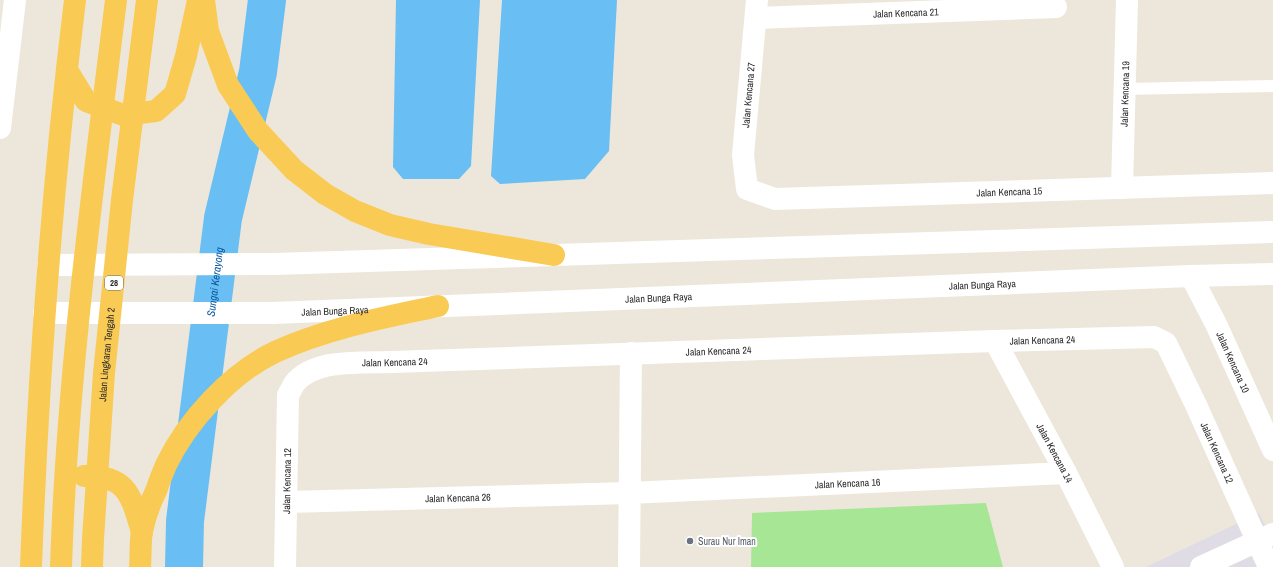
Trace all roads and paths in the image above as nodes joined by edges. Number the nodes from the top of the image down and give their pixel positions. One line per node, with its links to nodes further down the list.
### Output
1 (15, 0): 12 (street)
2 (75, 0): 11 (highway)
3 (116, 0): 38 (highway)
4 (147, 0): 39 (highway, Jalan Lingkaran Tengah 2 / 28)
5 (198, 0): 11 (highway)
6 (204, 0): 20 (highway)
7 (1127, 0): 14 (street, Jalan Kencana 19)
8 (1025, 4): 9 (street, Jalan Kencana 21); 10 (street, Jalan Kencana 21)
9 (1056, 7)
10 (756, 9): 18 (street, Jalan Kencana 27)
11 (67, 70): 21 (highway)
12 (4, 71): 15 (street)
13 (1273, 86): 14 (lane)
14 (1124, 89): 17 (street, Jalan Kencana 19)
15 (0, 128)
16 (1273, 183): 17 (street, Jalan Kencana 15)
17 (1122, 188): 18 (street, Jalan Kencana 15)
18 (747, 189)
19 (1273, 232): 20 (street)
20 (554, 254): 21 (street)
21 (48, 266): 25 (highway)
22 (1273, 274): 23 (street, Jalan Bunga Raya)
23 (1192, 276): 24 (street, Jalan Bunga Raya); 30 (street, Jalan Kencana 10)
24 (438, 306): 25 (street, Jalan Bunga Raya); 35 (highway)
25 (44, 313): 34 (highway)
26 (995, 340): 27 (street, Jalan Kencana 24); 28 (street, Jalan Kencana 24); 31 (street, Jalan Kencana 14)
27 (1162, 340): 36 (street, Jalan Kencana 12)
28 (630, 353): 29 (street, Jalan Kencana 24); 32 (street)
29 (288, 395): 33 (street, Jalan Kencana 12)
30 (1273, 450)
31 (1066, 473): 32 (street, Jalan Kencana 16); 43 (street, Jalan Kencana 14)
32 (630, 493): 33 (street, Jalan Kencana 26); 42 (street)
33 (287, 502): 41 (street, Jalan Kencana 12)
34 (33, 518): 35 (highway); 37 (highway)
35 (142, 532): 40 (highway)
36 (1265, 538): 44 (street); 45 (street, Jalan Kencana 12)
37 (31, 567)
38 (61, 567)
39 (92, 567)
40 (140, 567)
41 (285, 567)
42 (629, 567)
43 (1113, 567)
44 (1201, 567)
45 (1269, 567)

